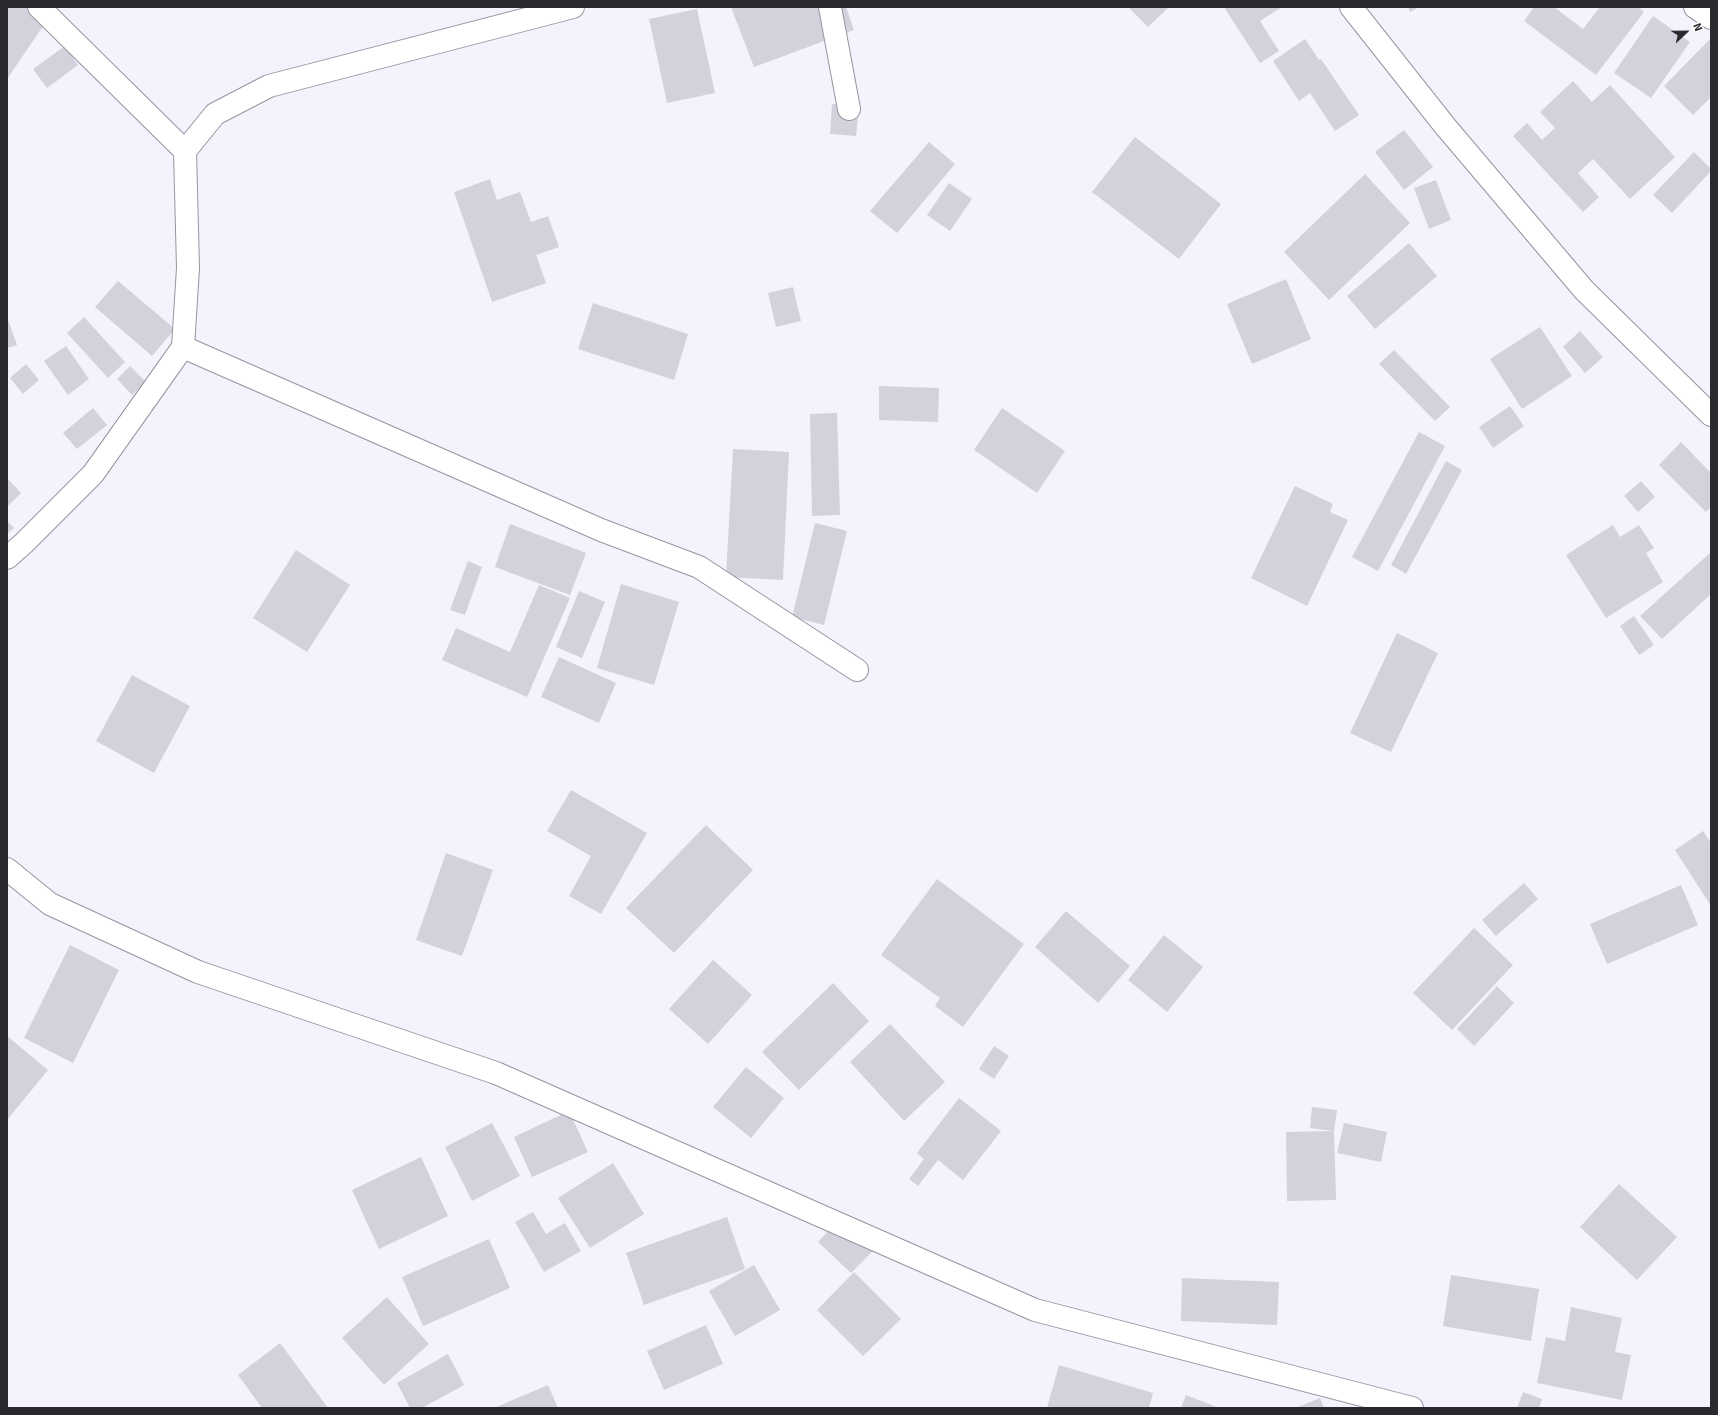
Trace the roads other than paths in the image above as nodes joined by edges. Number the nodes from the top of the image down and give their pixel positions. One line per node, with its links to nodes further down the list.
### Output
1 (40, 7): 8 (street)
2 (573, 7): 8 (street)
3 (830, 7): 7 (street)
4 (1351, 7): 10 (street)
5 (1695, 7): 6 (street)
6 (1711, 18)
7 (849, 109)
8 (185, 151): 9 (street)
9 (183, 347): 11 (street); 12 (street)
10 (1711, 415)
11 (7, 558)
12 (857, 670)
13 (7, 869): 14 (street)
14 (1412, 1408)

